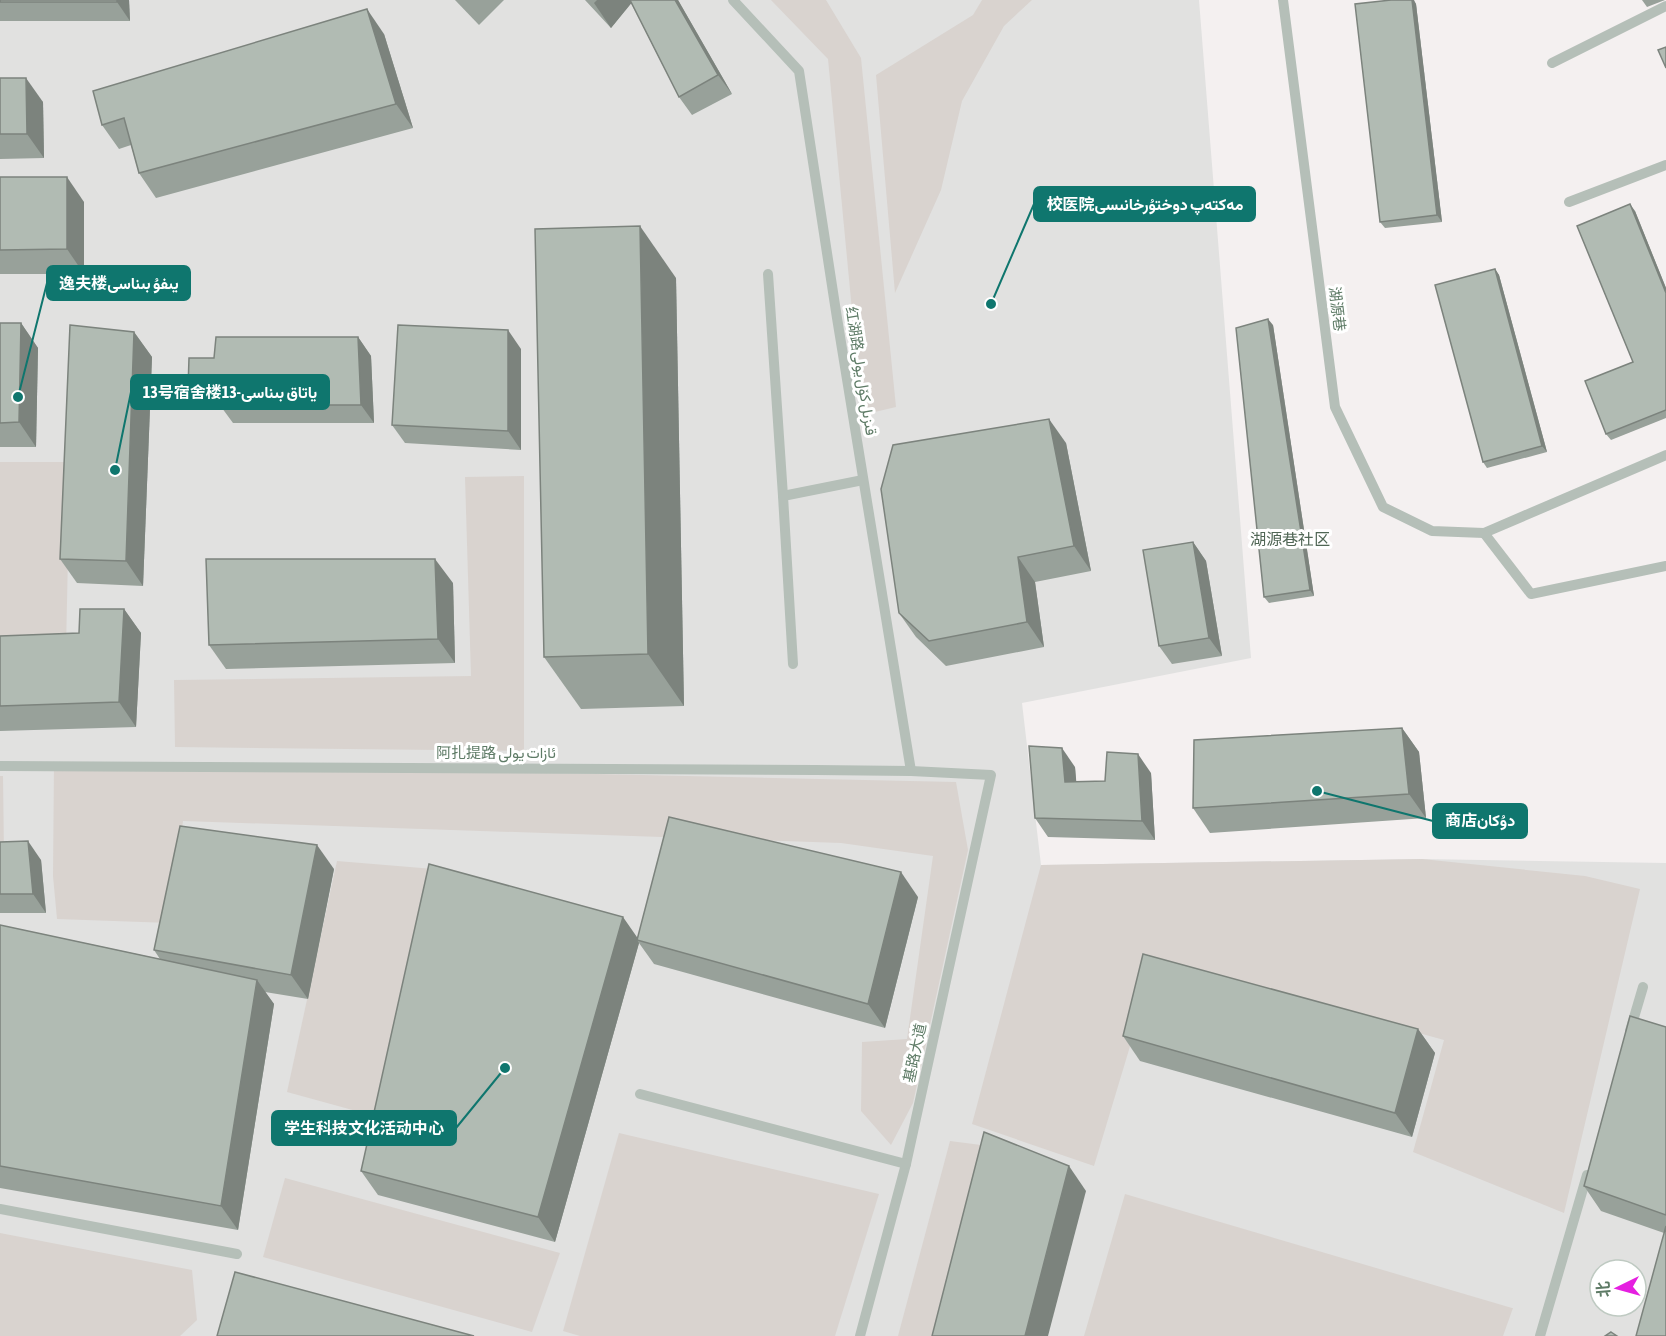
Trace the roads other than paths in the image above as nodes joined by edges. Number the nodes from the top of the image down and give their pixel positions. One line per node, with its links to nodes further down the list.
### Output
1 (733, 0): 9 (street, 红湖路قىزىل كۆل يولى)
2 (1283, 0): 11 (street, 湖源巷)
3 (1666, 6): 4 (street)
4 (1552, 63)
5 (1666, 165): 6 (street)
6 (1569, 202)
7 (768, 274): 10 (street)
8 (1666, 455): 11 (street)
9 (863, 480): 10 (street); 15 (street, 红湖路قىزىل كۆل يولى)
10 (783, 495): 13 (street)
11 (1484, 533): 12 (street)
12 (1666, 566)
13 (793, 664)
14 (0, 766): 15 (street, 阿扎提路 ئازات يولى)
15 (911, 771): 16 (street, 阿扎提路 ئازات يولى)
16 (992, 775): 20 (street, 基路大道)
17 (1643, 987): 18 (street)
18 (1626, 1043)
19 (640, 1094): 20 (street)
20 (906, 1164): 24 (street, 基路大道)
21 (1590, 1167): 25 (street)
22 (0, 1209): 23 (street)
23 (237, 1254)
24 (860, 1336)
25 (1540, 1336)

